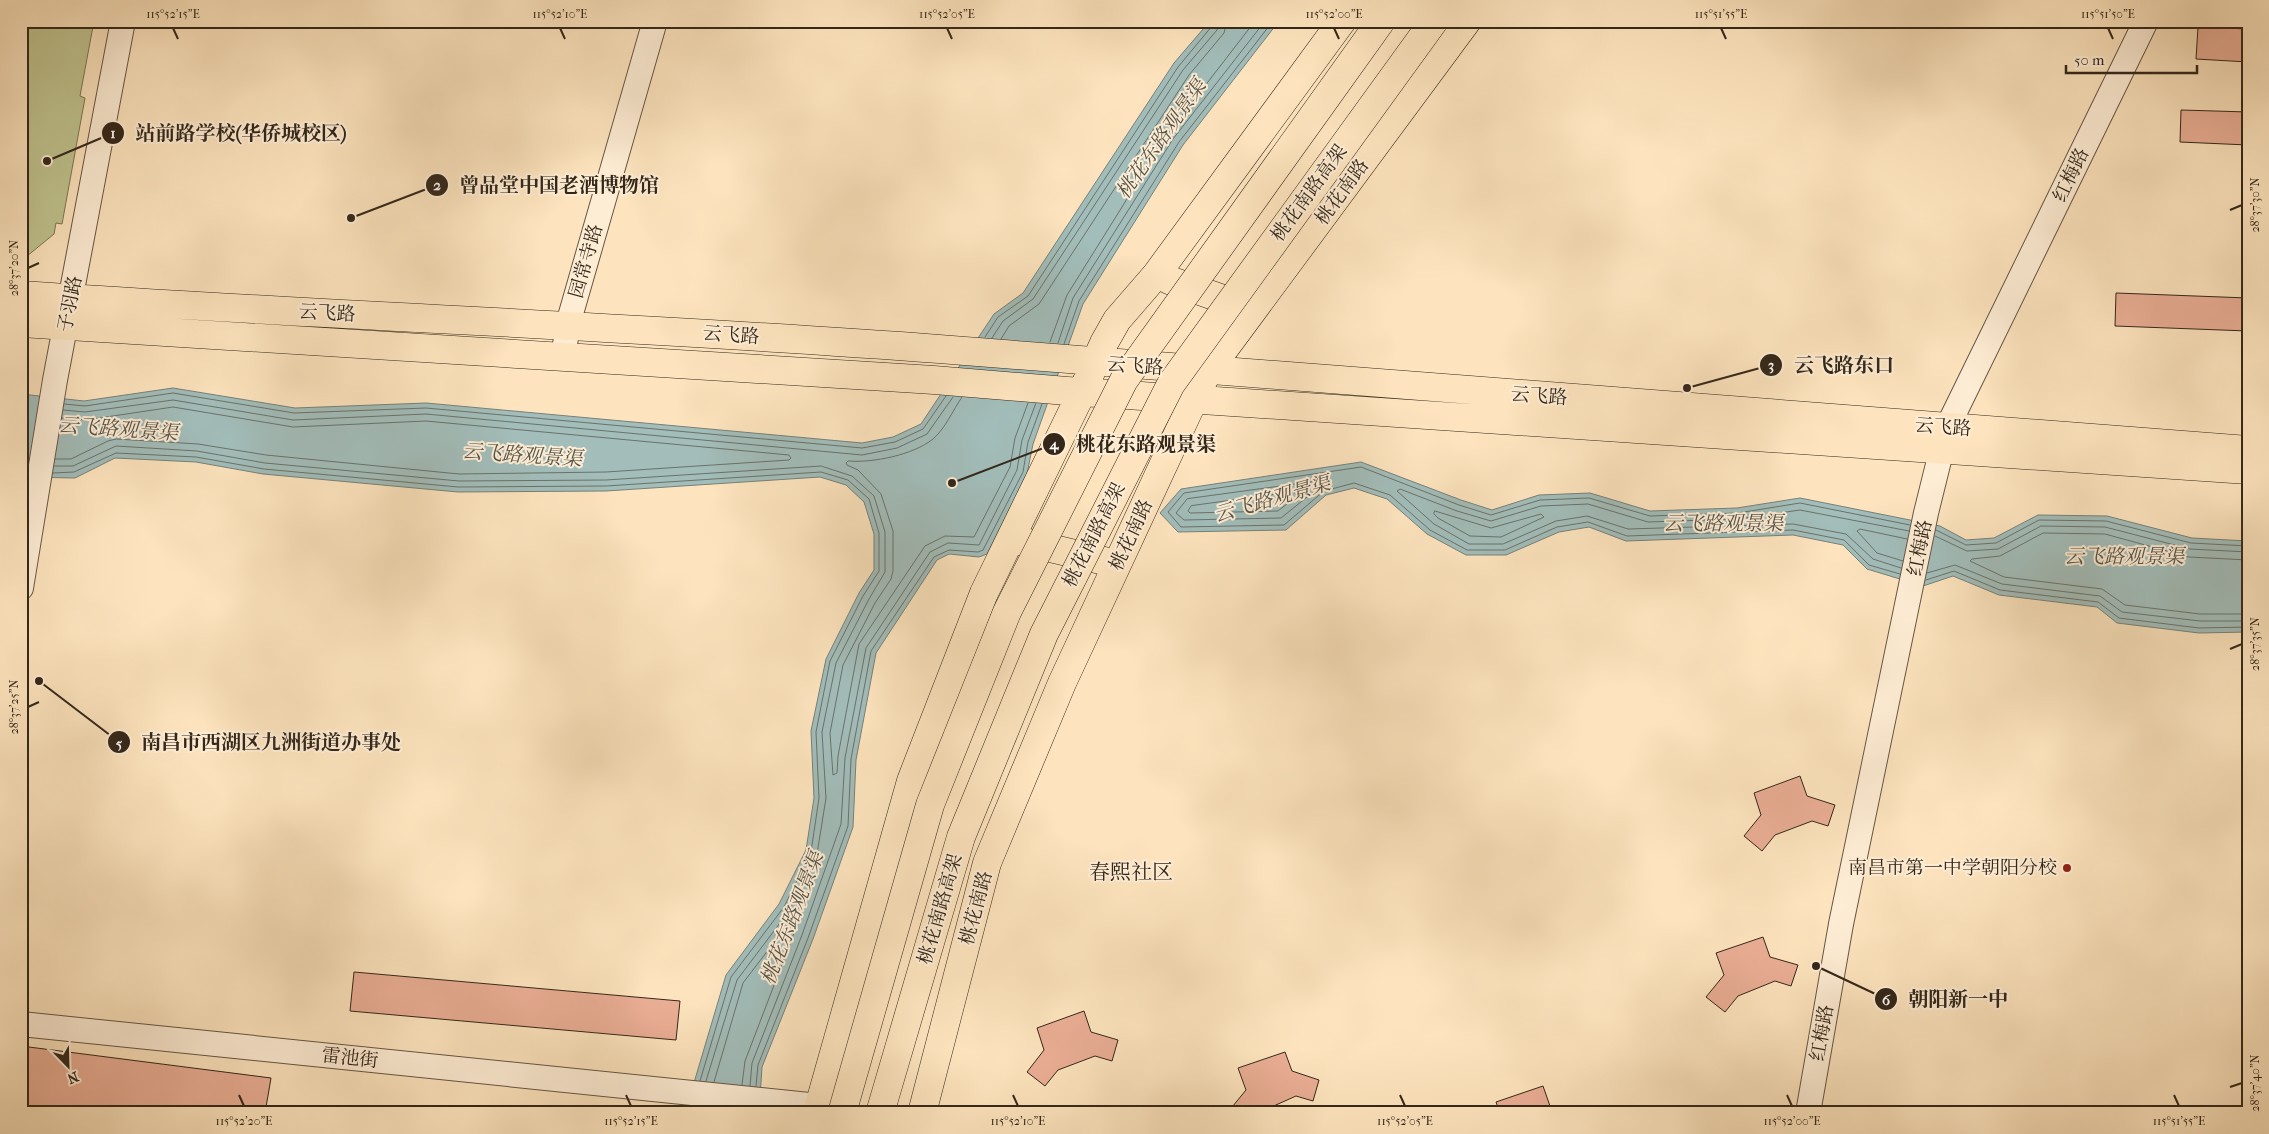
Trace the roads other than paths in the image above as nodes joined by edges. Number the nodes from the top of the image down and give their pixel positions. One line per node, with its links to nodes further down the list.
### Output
1 (123, 21): 10 (street, 子羽路)
2 (655, 21): 13 (street, 园常寺路)
3 (1342, 21): 8 (main road)
4 (1381, 21): 27 (main road, 桃花南路高架, bridge)
5 (1434, 21): 28 (main road, 桃花南路高架, bridge)
6 (1467, 21): 11 (main road, 桃花南路)
7 (2146, 21): 20 (street, 红梅路)
8 (1156, 275): 11 (main road); 16 (main road)
9 (21, 295): 10 (main road, 云飞路)
10 (71, 299): 13 (main road, 云飞路); 14 (street, 子羽路)
11 (1255, 310): 17 (main road, 桃花南路)
12 (21, 323): 14 (main road, 云飞路)
13 (568, 324): 15 (street, 园常寺路); 16 (main road, 云飞路)
14 (66, 326): 15 (main road, 云飞路); 25 (street, 子羽路)
15 (563, 358): 18 (main road, 云飞路)
16 (1087, 362): 17 (main road, 云飞路); 18 (main road)
17 (1208, 371): 19 (main road, 桃花南路); 20 (main road, 云飞路)
18 (1074, 391): 19 (main road, 云飞路); 23 (main road)
19 (1194, 399): 20 (main road, 云飞路); 24 (main road, 桃花南路)
20 (1944, 438): 21 (main road, 云飞路); 22 (main road, 云飞路); 30 (street, 红梅路)
21 (2248, 450)
22 (2248, 470)
23 (1010, 539): 24 (main road); 27 (main road)
24 (1118, 564): 29 (main road, 桃花南路)
25 (21, 588)
26 (21, 1024): 27 (street, 雷池街)
27 (830, 1110)
28 (880, 1113)
29 (922, 1113)
30 (1808, 1113)

